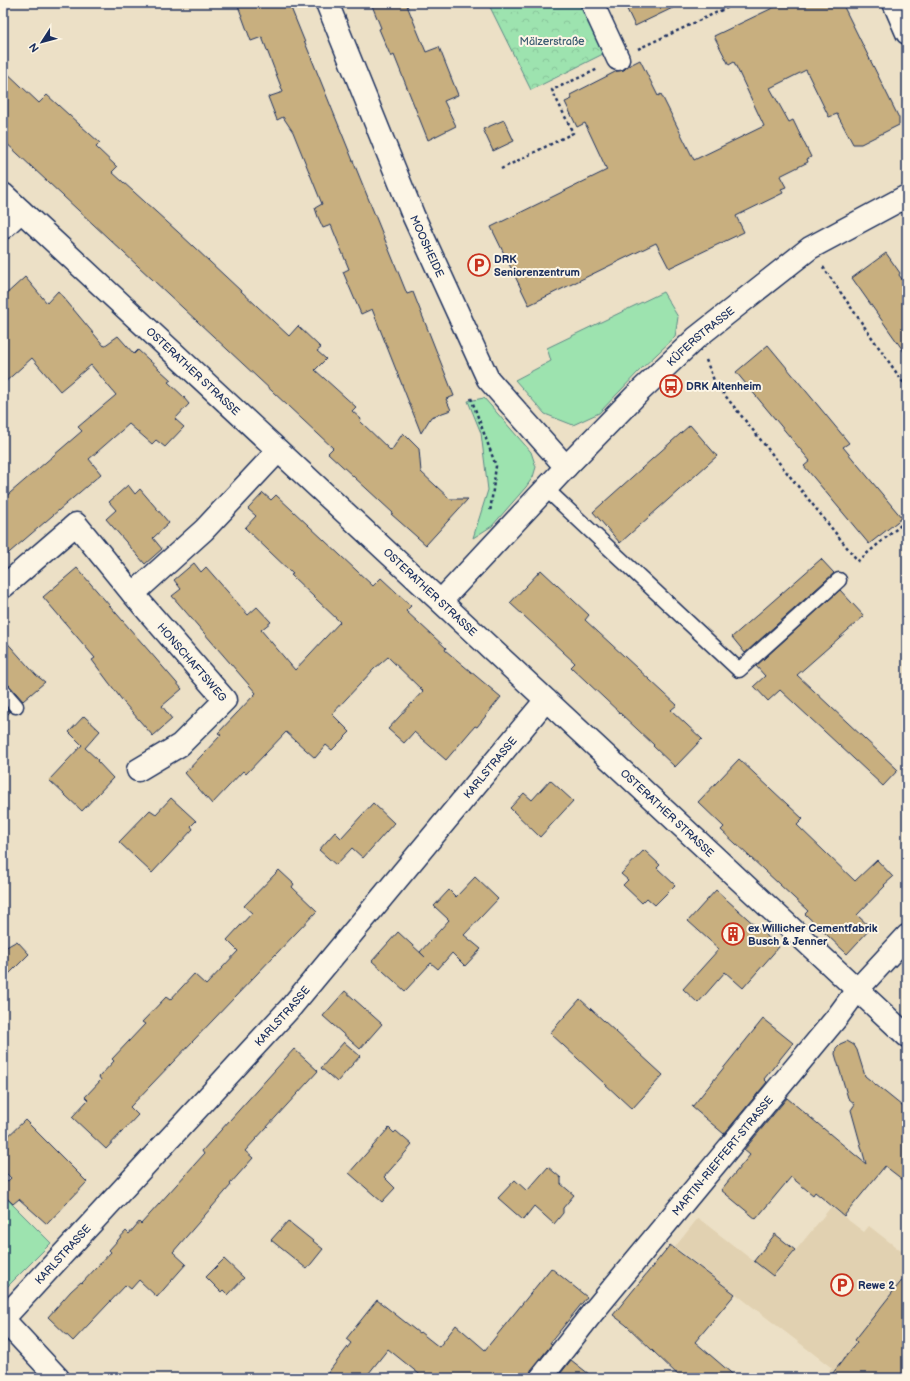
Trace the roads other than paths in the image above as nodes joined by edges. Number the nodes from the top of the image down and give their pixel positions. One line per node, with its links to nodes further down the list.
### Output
1 (327, 3): 11 (street, MOOSHEIDE)
2 (592, 3): 5 (street)
3 (894, 3): 4 (street)
4 (907, 34)
5 (618, 59)
6 (3, 194): 8 (street, OSTERATHER STRASSE)
7 (907, 196): 11 (street, KÜFERSTRASSE)
8 (21, 211): 9 (street); 10 (street, OSTERATHER STRASSE)
9 (3, 228)
10 (278, 451): 15 (street); 16 (street, OSTERATHER STRASSE)
11 (566, 467): 12 (street, KÜFERSTRASSE)
12 (546, 489): 13 (lane); 16 (street, KÜFERSTRASSE)
13 (839, 580)
14 (3, 587): 15 (street, HONSCHAFTSWEG)
15 (133, 594): 20 (street, HONSCHAFTSWEG)
16 (441, 601): 18 (street, OSTERATHER STRASSE)
17 (3, 691): 19 (lane)
18 (546, 700): 22 (street, OSTERATHER STRASSE); 24 (street, KARLSTRASSE)
19 (16, 706)
20 (138, 770)
21 (907, 936): 22 (street, MARTIN-RIEFFERT-STRASSE)
22 (857, 990): 23 (street, OSTERATHER STRASSE); 26 (street, MARTIN-RIEFFERT-STRASSE)
23 (907, 1036)
24 (3, 1319): 25 (street)
25 (58, 1378)
26 (541, 1378)

